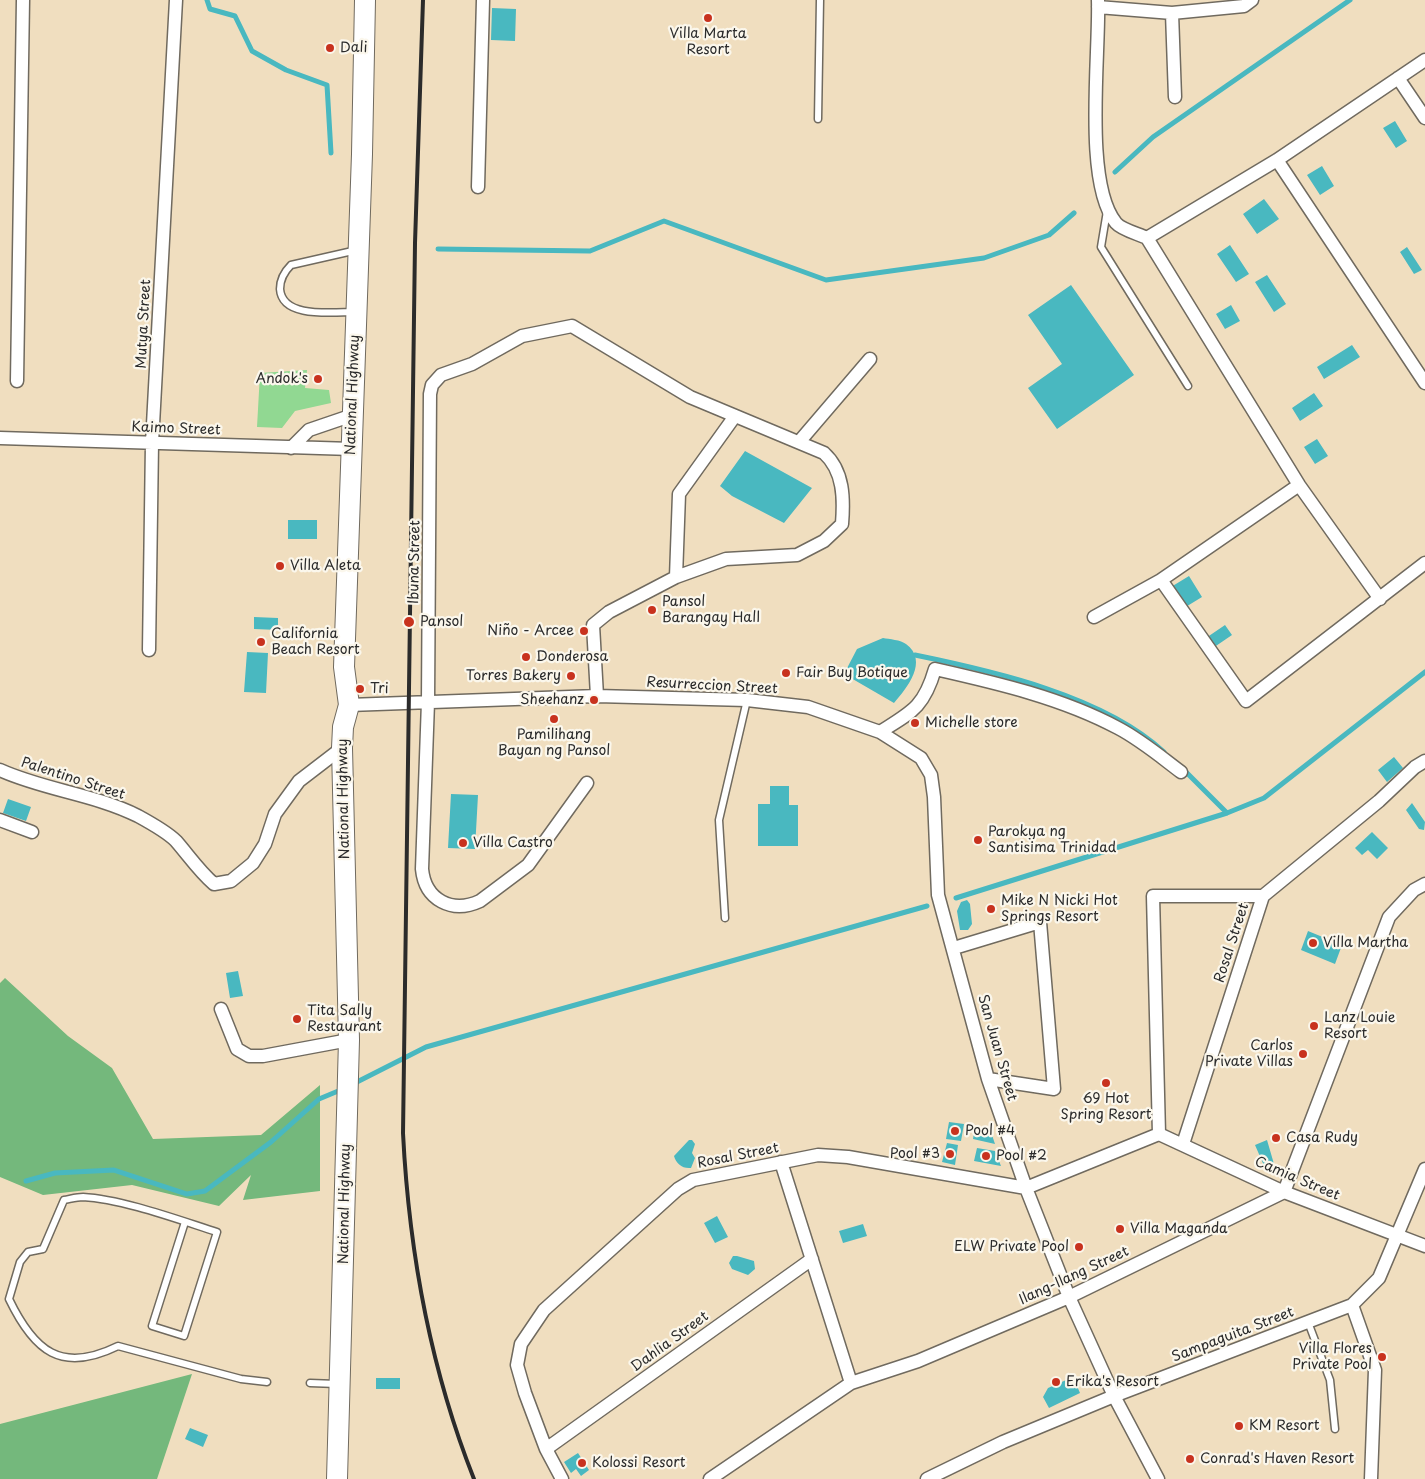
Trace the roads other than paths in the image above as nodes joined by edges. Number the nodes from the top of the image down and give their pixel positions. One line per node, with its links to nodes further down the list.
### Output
1 (23, 0): 21 (street)
2 (176, 0): 28 (street, Mutya Street)
3 (365, 0): 18 (main road, National Highway)
4 (483, 0): 15 (street)
5 (820, 0): 13 (lane)
6 (1252, 0): 8 (street)
7 (1098, 3): 8 (street); 16 (street)
8 (1172, 13): 11 (street)
9 (1425, 60): 10 (street)
10 (1398, 78): 12 (street); 14 (street)
11 (1175, 97)
12 (1425, 118)
13 (818, 119)
14 (1277, 160): 17 (street); 22 (street)
15 (478, 187)
16 (1108, 207): 17 (street); 23 (lane)
17 (1147, 238): 31 (street)
18 (358, 250): 19 (main road, National Highway); 19 (lane)
19 (356, 312): 24 (main road, National Highway)
20 (870, 359): 27 (street)
21 (17, 381)
22 (1425, 383)
23 (1188, 386)
24 (353, 415): 29 (street); 30 (main road, National Highway)
25 (735, 416): 27 (street, Ibuna Street); 33 (street); 40 (street, Ibuna Street)
26 (0, 438): 28 (street, Kaimo Street)
27 (798, 442): 33 (street, Ibuna Street)
28 (152, 443): 29 (street, Kaimo Street); 37 (street, Mutya Street)
29 (291, 448): 30 (street, Kaimo Street)
30 (352, 449): 41 (main road, National Highway)
31 (1299, 485): 34 (street); 35 (street)
32 (1425, 564): 35 (street)
33 (676, 577): 38 (street, Ibuna Street)
34 (1161, 580): 35 (street); 36 (street)
35 (1380, 599)
36 (1094, 617)
37 (149, 650)
38 (596, 696): 39 (street, Resurreccion Street); 40 (street, Resurreccion Street)
39 (747, 700): 42 (street, Resurreccion Street); 53 (lane)
40 (428, 702): 41 (street, Resurreccion Street); 47 (street, Ibuna Street)
41 (349, 705): 43 (main road, National Highway)
42 (880, 732): 46 (street); 51 (street, Resurreccion Street)
43 (342, 748): 45 (street, Palentino Street); 56 (main road, National Highway)
44 (1425, 761): 52 (street, Rosal Street)
45 (0, 770)
46 (1181, 772)
47 (587, 784)
48 (0, 820): 49 (street)
49 (32, 832)
50 (1425, 884): 63 (street)
51 (938, 895): 54 (street, San Juan Street)
52 (1263, 896): 58 (street); 59 (street, Rosal Street)
53 (725, 918)
54 (954, 948): 57 (street, San Juan Street); 57 (street)
55 (221, 1009): 56 (street)
56 (349, 1040): 74 (main road, National Highway)
57 (988, 1079): 62 (street, San Juan Street)
58 (1160, 1134): 59 (street, Camia Street); 62 (street)
59 (1183, 1144): 63 (street, Camia Street)
60 (781, 1162): 62 (street, Rosal Street); 67 (street); 77 (street, Rosal Street)
61 (1425, 1169): 65 (street, Sampaguita Street)
62 (1026, 1188): 68 (street, San Juan Street)
63 (1284, 1192): 65 (street, Camia Street); 68 (street, Ilang-Ilang Street)
64 (185, 1222): 64 (lane); 71 (lane)
65 (1397, 1237): 66 (street, Camia Street); 69 (street, Sampaguita Street)
66 (1425, 1246)
67 (812, 1259): 73 (street); 77 (street, Dahlia Street)
68 (1069, 1297): 73 (street, Ilang-Ilang Street); 75 (street, San Juan Street)
69 (1352, 1306): 70 (street, Sampaguita Street); 83 (street)
70 (1308, 1322): 75 (street, Sampaguita Street); 76 (lane)
71 (267, 1382)
72 (310, 1383): 74 (lane)
73 (851, 1383): 80 (street, Ilang-Ilang Street)
74 (341, 1384): 78 (main road, National Highway)
75 (1114, 1396): 81 (street, Sampaguita Street); 82 (street, San Juan Street)
76 (1335, 1429)
77 (546, 1449): 79 (street, Rosal Street)
78 (337, 1479)
79 (562, 1479)
80 (710, 1479)
81 (927, 1479)
82 (1158, 1479)
83 (1371, 1479)

